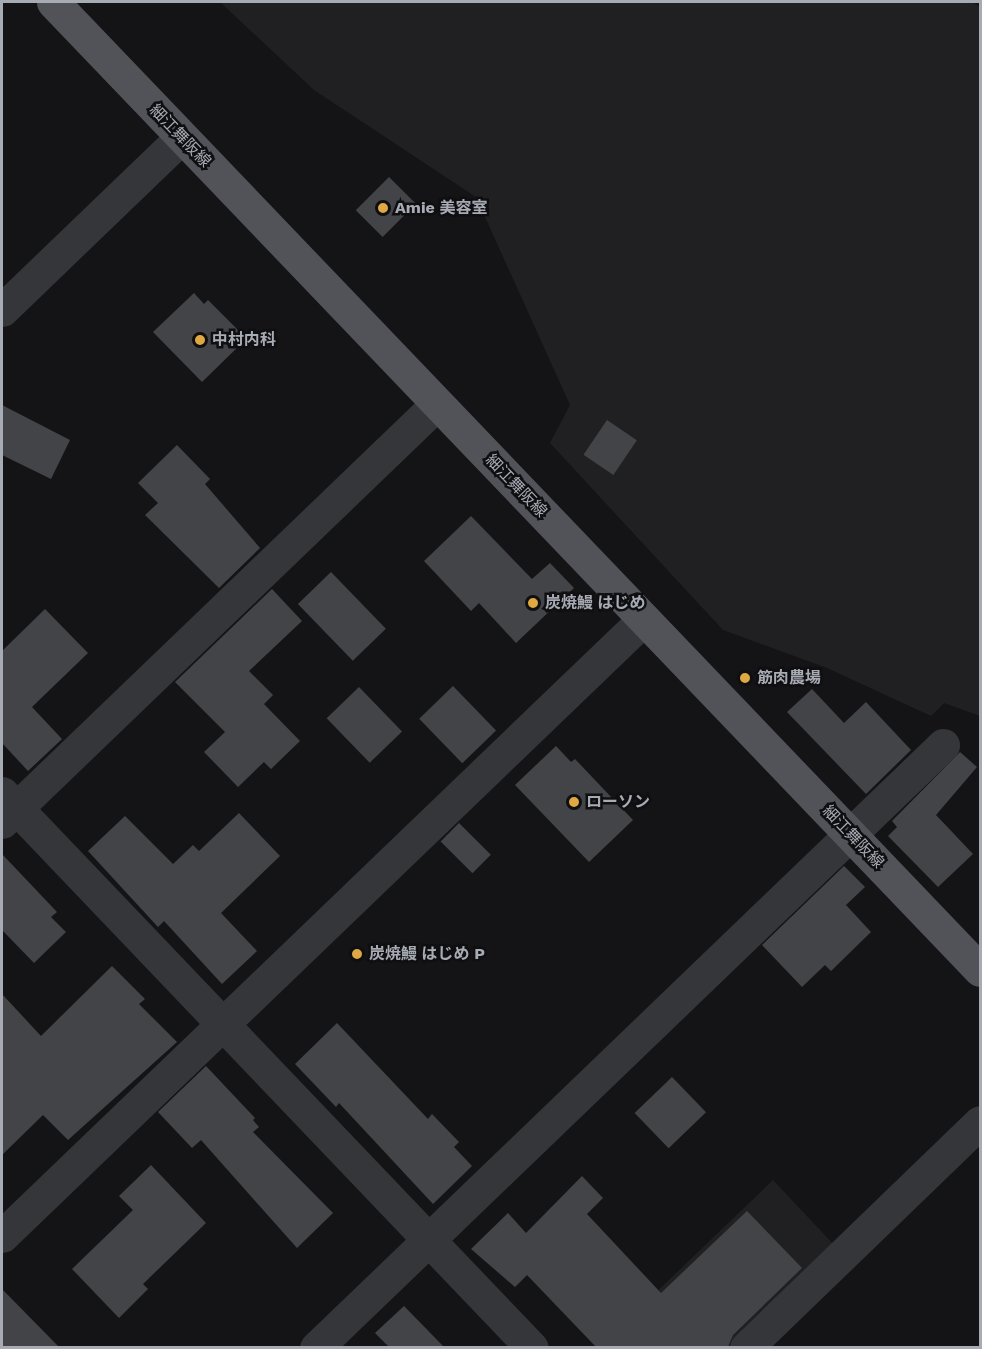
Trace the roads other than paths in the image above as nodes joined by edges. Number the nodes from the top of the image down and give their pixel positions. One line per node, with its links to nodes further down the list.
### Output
1 (53, 2): 2 (main road, 細江舞阪線)
2 (181, 138): 3 (street); 4 (main road, 細江舞阪線)
3 (2, 310)
4 (437, 404): 5 (main road, 細江舞阪線); 7 (street)
5 (644, 619): 8 (main road, 細江舞阪線); 10 (street)
6 (943, 745): 8 (street)
7 (6, 808): 10 (street)
8 (850, 834): 9 (main road, 細江舞阪線); 13 (street)
9 (981, 970)
10 (223, 1024): 12 (street); 13 (street)
11 (981, 1122): 16 (street)
12 (2, 1236)
13 (428, 1239): 14 (street); 15 (street)
14 (316, 1347)
15 (532, 1347)
16 (746, 1347)

